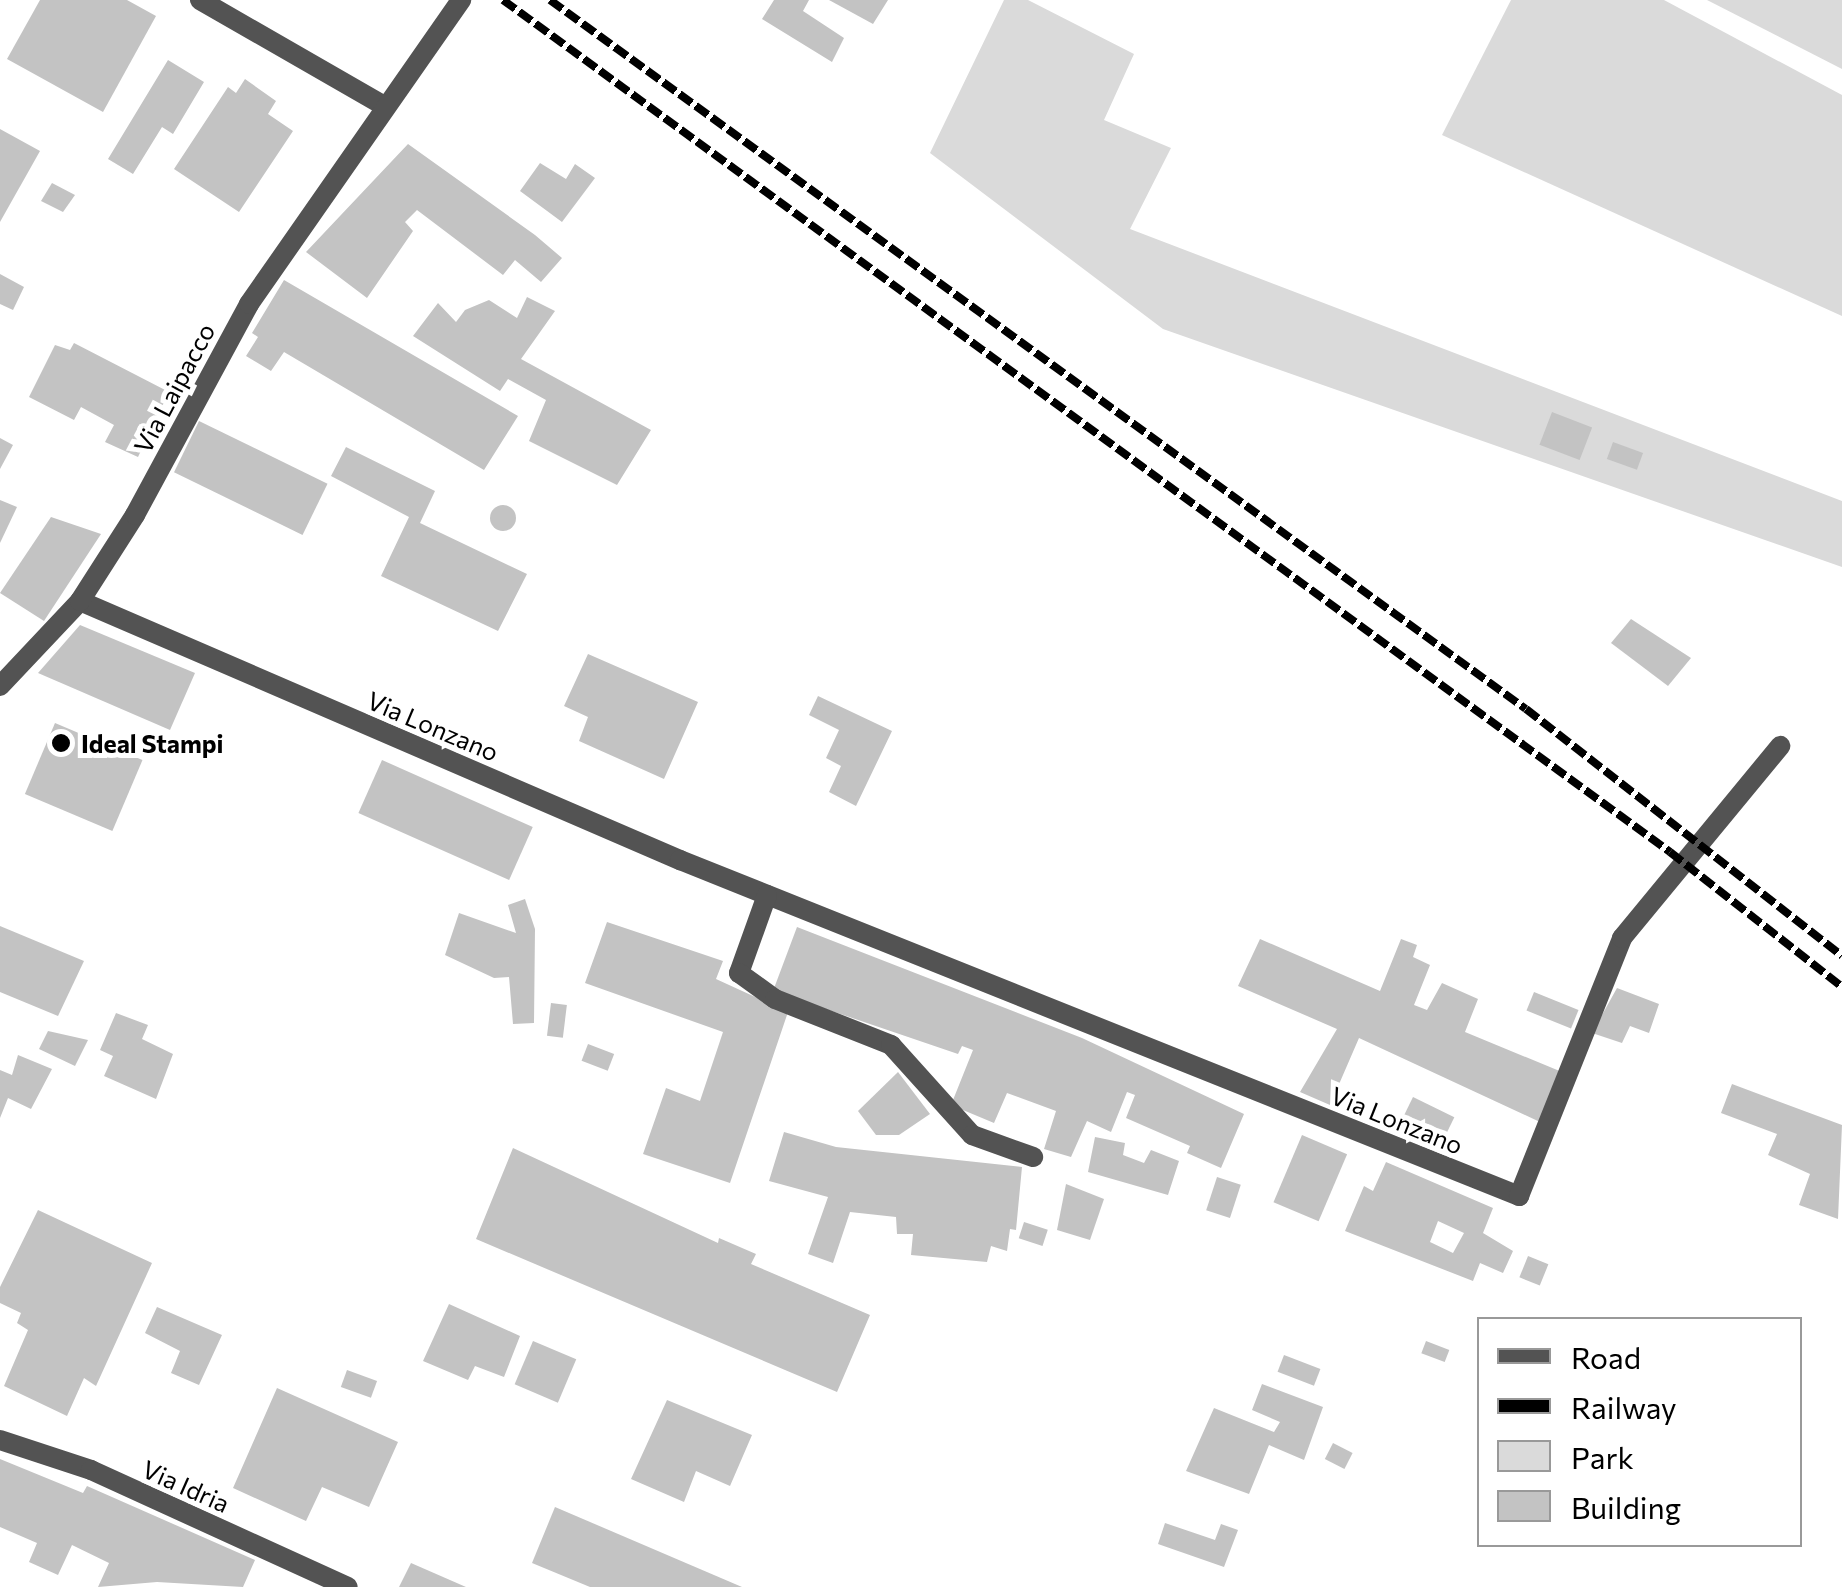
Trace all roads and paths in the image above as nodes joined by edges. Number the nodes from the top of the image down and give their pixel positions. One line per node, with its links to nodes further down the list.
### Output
1 (200, 0): 3 (street)
2 (456, 7): 3 (street, Via Laipacco)
3 (384, 106): 4 (street, Via Laipacco)
4 (80, 600): 5 (street, Via Laipacco); 7 (street, Via Lonzano)
5 (0, 686)
6 (1780, 746): 7 (street, Via Lonzano)
7 (767, 895): 8 (street)
8 (1034, 1156)
9 (0, 1440): 10 (street, Via Idria)
10 (348, 1587)

